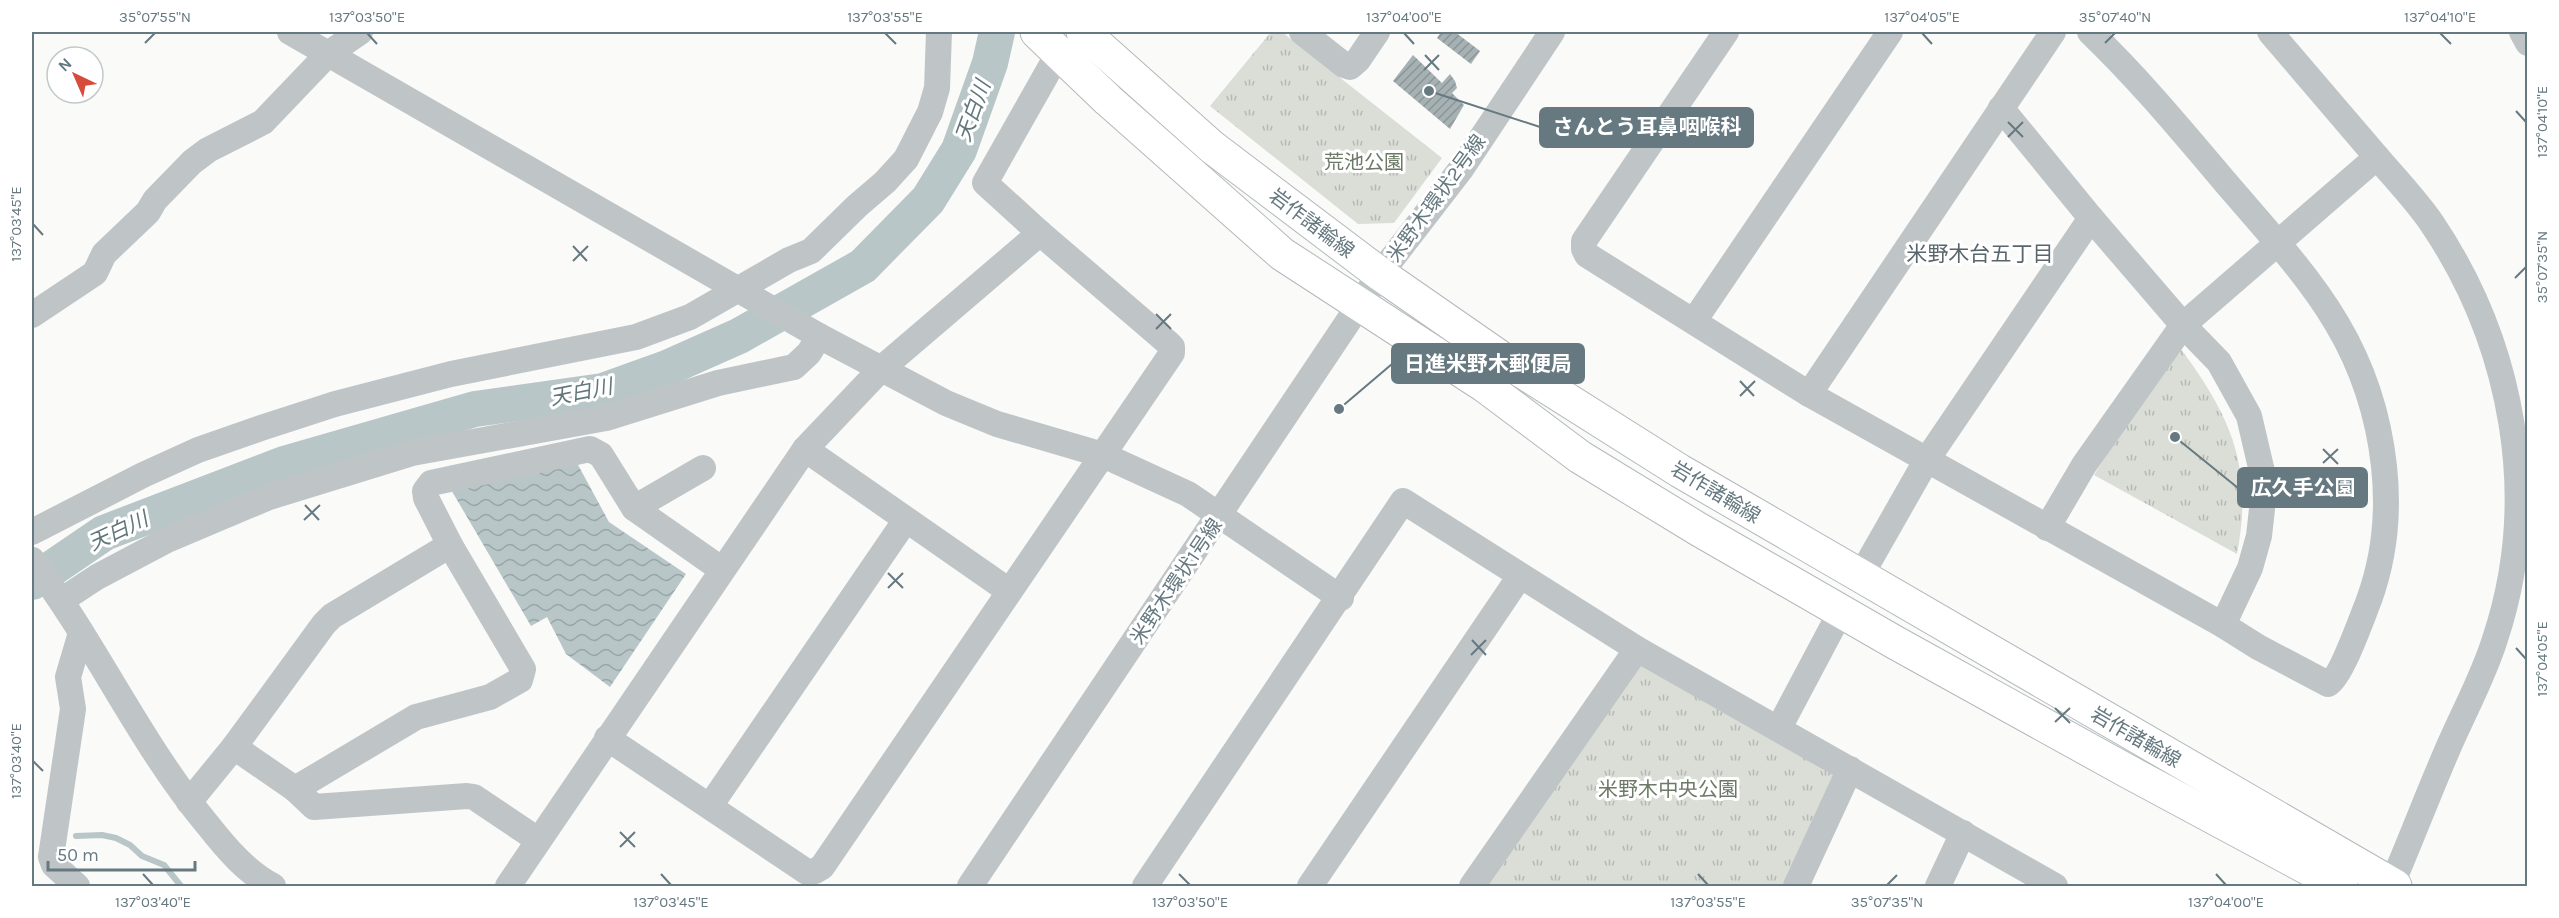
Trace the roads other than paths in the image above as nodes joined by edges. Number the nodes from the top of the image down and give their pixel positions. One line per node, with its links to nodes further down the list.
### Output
1 (290, 32): 17 (street)
2 (360, 32): 17 (street)
3 (921, 32): 20 (street)
4 (939, 32): 20 (street)
5 (1083, 32): 24 (main road, 岩作諸輪線)
6 (1302, 32): 7 (street)
7 (1377, 32)
8 (1552, 32): 24 (street, 米野木環状2号線)
9 (1726, 32): 28 (street)
10 (1890, 32): 28 (street)
11 (2053, 32): 18 (street)
12 (2090, 32): 23 (street)
13 (2270, 32): 19 (street)
14 (2522, 32): 16 (street)
15 (1045, 40): 22 (street); 26 (main road, 岩作諸輪線)
16 (2528, 43)
17 (328, 54): 25 (street); 27 (street)
18 (2001, 108): 21 (street); 32 (street)
19 (2377, 157): 23 (street); 44 (street)
20 (857, 206): 25 (street)
21 (2091, 218): 29 (street); 35 (street)
22 (1040, 233): 31 (street); 34 (street)
23 (2277, 242): 29 (street); 52 (street)
24 (1380, 274): 26 (street, 米野木環状1号線); 47 (main road, 岩作諸輪線)
25 (737, 289): 30 (street); 41 (street)
26 (1360, 304): 38 (street, 米野木環状1号線); 51 (main road, 岩作諸輪線)
27 (32, 315)
28 (1695, 321): 32 (street)
29 (2183, 325): 40 (street); 52 (street)
30 (815, 333): 31 (street); 50 (street)
31 (881, 369): 33 (street); 34 (street)
32 (1809, 394): 35 (street)
33 (805, 449): 39 (street); 45 (street)
34 (1103, 455): 38 (street); 48 (street)
35 (1926, 461): 40 (street); 47 (street)
36 (703, 468): 37 (street)
37 (634, 508): 42 (street); 45 (street)
38 (1220, 516): 49 (street); 67 (street, 米野木環状1号線)
39 (905, 520): 48 (street); 61 (street)
40 (2047, 528): 52 (street)
41 (32, 532)
42 (450, 545): 57 (street); 59 (street)
43 (32, 560): 50 (street)
44 (2521, 560): 75 (street)
45 (721, 569): 56 (street)
46 (1520, 576): 49 (street); 54 (street); 69 (street)
47 (1860, 577): 75 (main road, 岩作諸輪線)
48 (1010, 591): 61 (street)
49 (1341, 598): 68 (street)
50 (62, 600): 53 (street)
51 (1841, 611): 55 (street); 74 (main road, 岩作諸輪線)
52 (2223, 625)
53 (81, 633): 60 (street); 64 (street)
54 (1637, 649): 55 (street); 70 (street)
55 (1779, 728): 58 (street)
56 (607, 738): 61 (street); 63 (street)
57 (234, 747): 59 (street); 60 (street)
58 (1850, 769): 62 (street); 71 (street)
59 (295, 789): 63 (street)
60 (189, 802): 65 (street)
61 (710, 806)
62 (1963, 833): 72 (street); 73 (street)
63 (538, 840): 66 (street)
64 (77, 886)
65 (273, 886)
66 (508, 886)
67 (970, 886)
68 (1145, 886)
69 (1310, 886)
70 (1472, 886)
71 (1796, 886)
72 (1938, 886)
73 (2055, 886)
74 (2341, 886)
75 (2393, 886)

